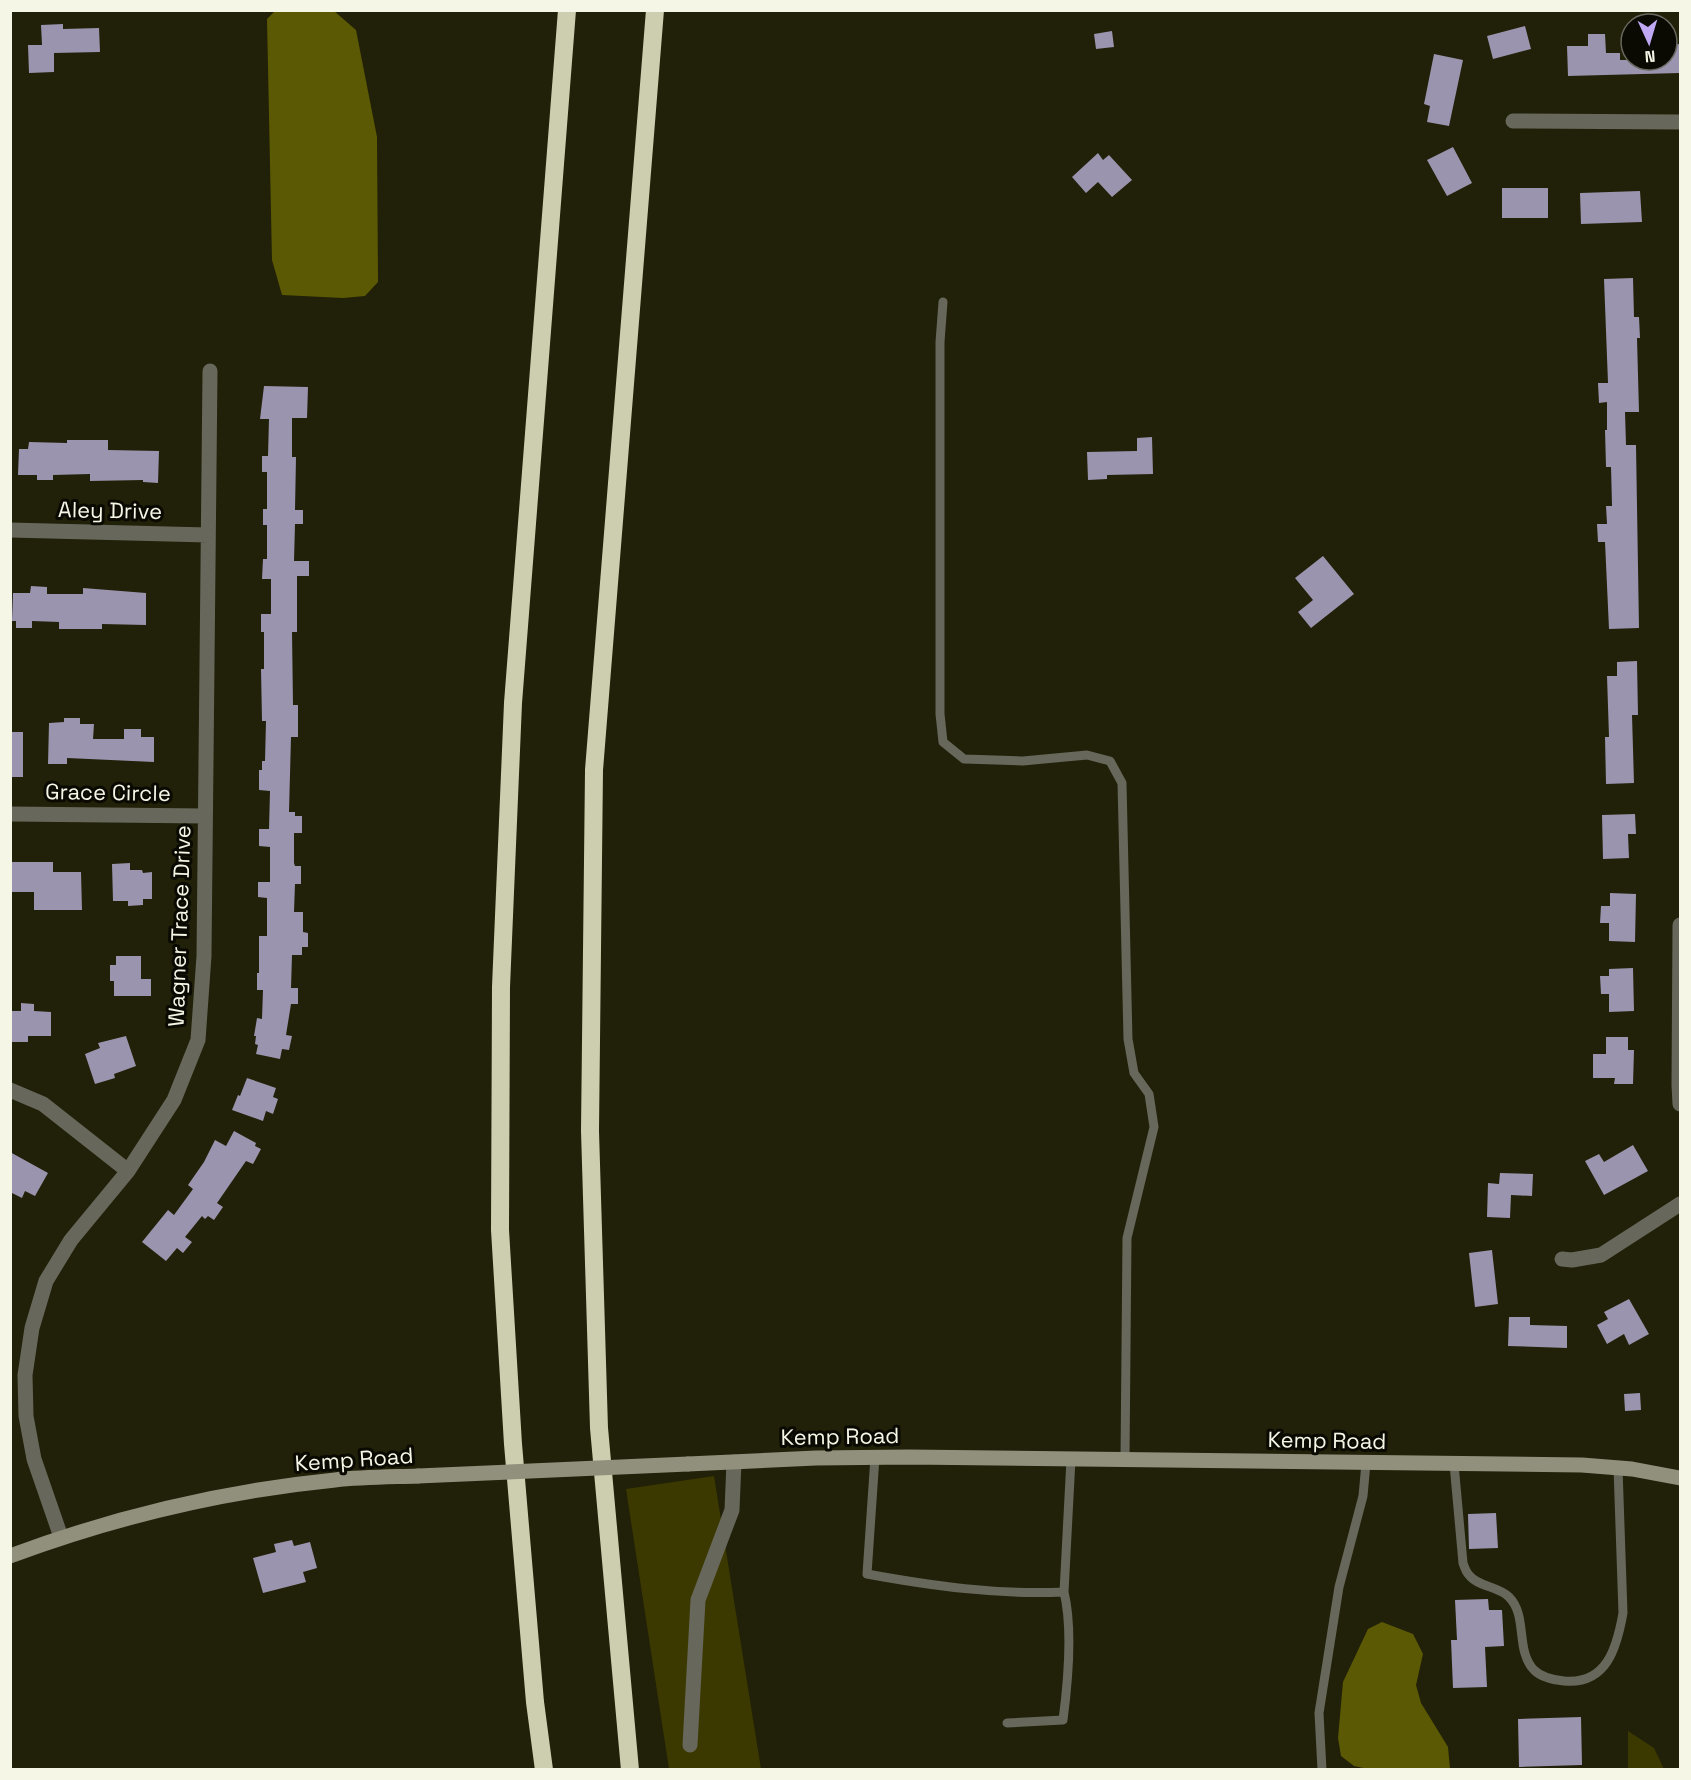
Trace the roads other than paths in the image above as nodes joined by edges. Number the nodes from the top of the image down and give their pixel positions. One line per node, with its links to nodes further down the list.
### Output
1 (567, 10): 30 (highway)
2 (655, 10): 31 (highway)
3 (1513, 121): 4 (street)
4 (1680, 122)
5 (942, 302): 19 (lane)
6 (210, 371): 8 (street, Wagner Trace Drive)
7 (10, 530): 8 (street, Aley Drive)
8 (208, 535): 10 (street, Wagner Trace Drive)
9 (10, 814): 10 (street, Grace Circle)
10 (205, 816): 14 (street, Wagner Trace Drive)
11 (1680, 925): 13 (street)
12 (10, 1090): 14 (street)
13 (1680, 1104)
14 (128, 1171): 25 (street, Wagner Trace Drive)
15 (1680, 1204): 16 (street)
16 (1562, 1259)
17 (875, 1457): 18 (main road, Kemp Road); 20 (main road, Kemp Road); 27 (lane)
18 (1071, 1459): 19 (main road, Kemp Road); 27 (lane)
19 (1125, 1459): 21 (main road, Kemp Road)
20 (734, 1462): 25 (main road, Kemp Road, bridge); 29 (street)
21 (1366, 1463): 22 (main road, Kemp Road); 32 (lane)
22 (1454, 1464): 23 (main road, Kemp Road); 23 (lane)
23 (1618, 1468): 24 (main road, Kemp Road)
24 (1680, 1478)
25 (61, 1537): 26 (main road, Kemp Road)
26 (10, 1556)
27 (1064, 1592): 28 (lane)
28 (1007, 1723)
29 (690, 1745)
30 (544, 1770)
31 (630, 1770)
32 (1322, 1770)

